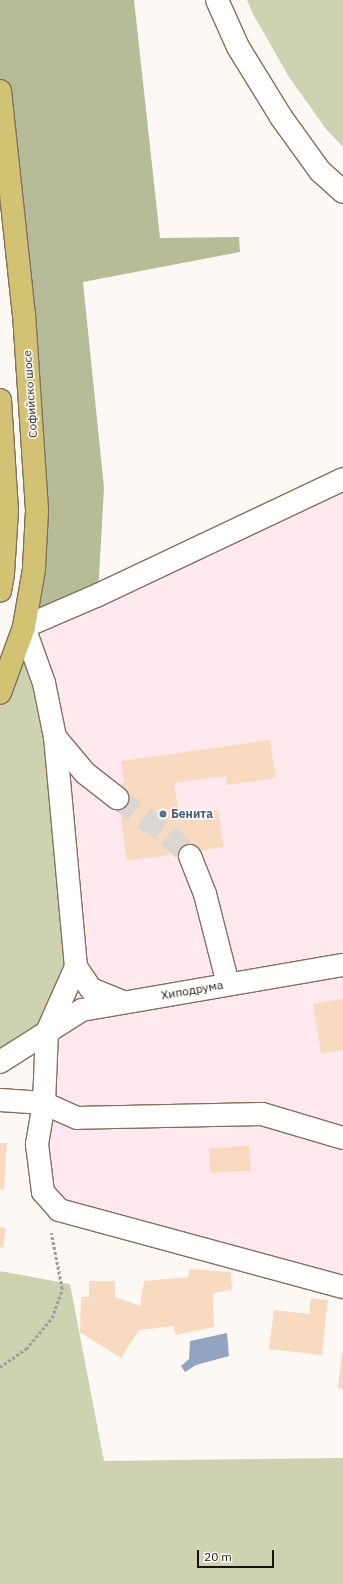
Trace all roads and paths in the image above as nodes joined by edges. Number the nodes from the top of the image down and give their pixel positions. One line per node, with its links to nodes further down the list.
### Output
1 (216, 0): 3 (street)
2 (0, 91): 7 (main road, Софийско шосе)
3 (343, 192)
4 (0, 400): 6 (main road)
5 (343, 479): 7 (street)
6 (0, 590)
7 (24, 627): 8 (main road, Софийско шосе); 9 (street)
8 (0, 693)
9 (55, 737): 10 (street); 13 (street)
10 (117, 798)
11 (190, 856): 14 (street)
12 (343, 965): 14 (street, Хиподрума)
13 (76, 967): 15 (street); 16 (street)
14 (228, 984): 15 (street, Хиподрума)
15 (124, 1002): 16 (street, Хиподрума)
16 (47, 1032): 17 (street, Хиподрума); 19 (street)
17 (0, 1062)
18 (0, 1100): 19 (street)
19 (44, 1103): 20 (street); 22 (street)
20 (343, 1138)
21 (50, 1229): 23 (path)
22 (343, 1287)
23 (0, 1367)

